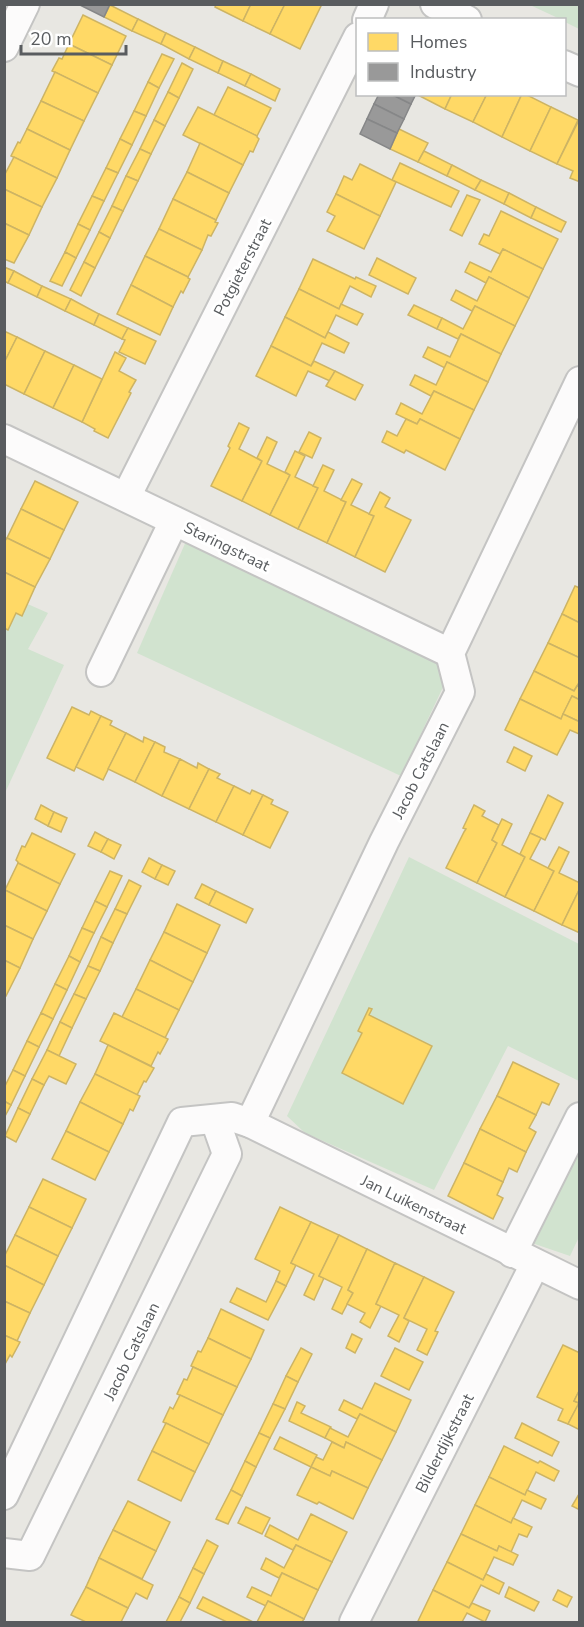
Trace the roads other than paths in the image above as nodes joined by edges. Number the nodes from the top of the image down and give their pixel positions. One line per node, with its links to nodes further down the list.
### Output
1 (25, 4): 7 (street)
2 (374, 4): 4 (street)
3 (435, 4): 5 (street)
4 (368, 18)
5 (463, 18)
6 (356, 40): 10 (street, Potgieterstraat)
7 (4, 46)
8 (579, 381): 12 (street)
9 (4, 439): 10 (street, Staringstraat)
10 (126, 496): 11 (street, Staringstraat)
11 (174, 521): 12 (street, Staringstraat); 13 (street)
12 (450, 653): 16 (street, Jacob Catslaan)
13 (101, 672)
14 (579, 1117): 17 (street, Bilderdijkstraat)
15 (215, 1120): 16 (street); 19 (street); 20 (street, Jacob Catslaan)
16 (250, 1123): 17 (street, Jan Luikenstraat)
17 (524, 1258): 18 (street, Jan Luikenstraat); 21 (street, Bilderdijkstraat)
18 (579, 1285)
19 (4, 1495)
20 (4, 1553)
21 (354, 1623)

